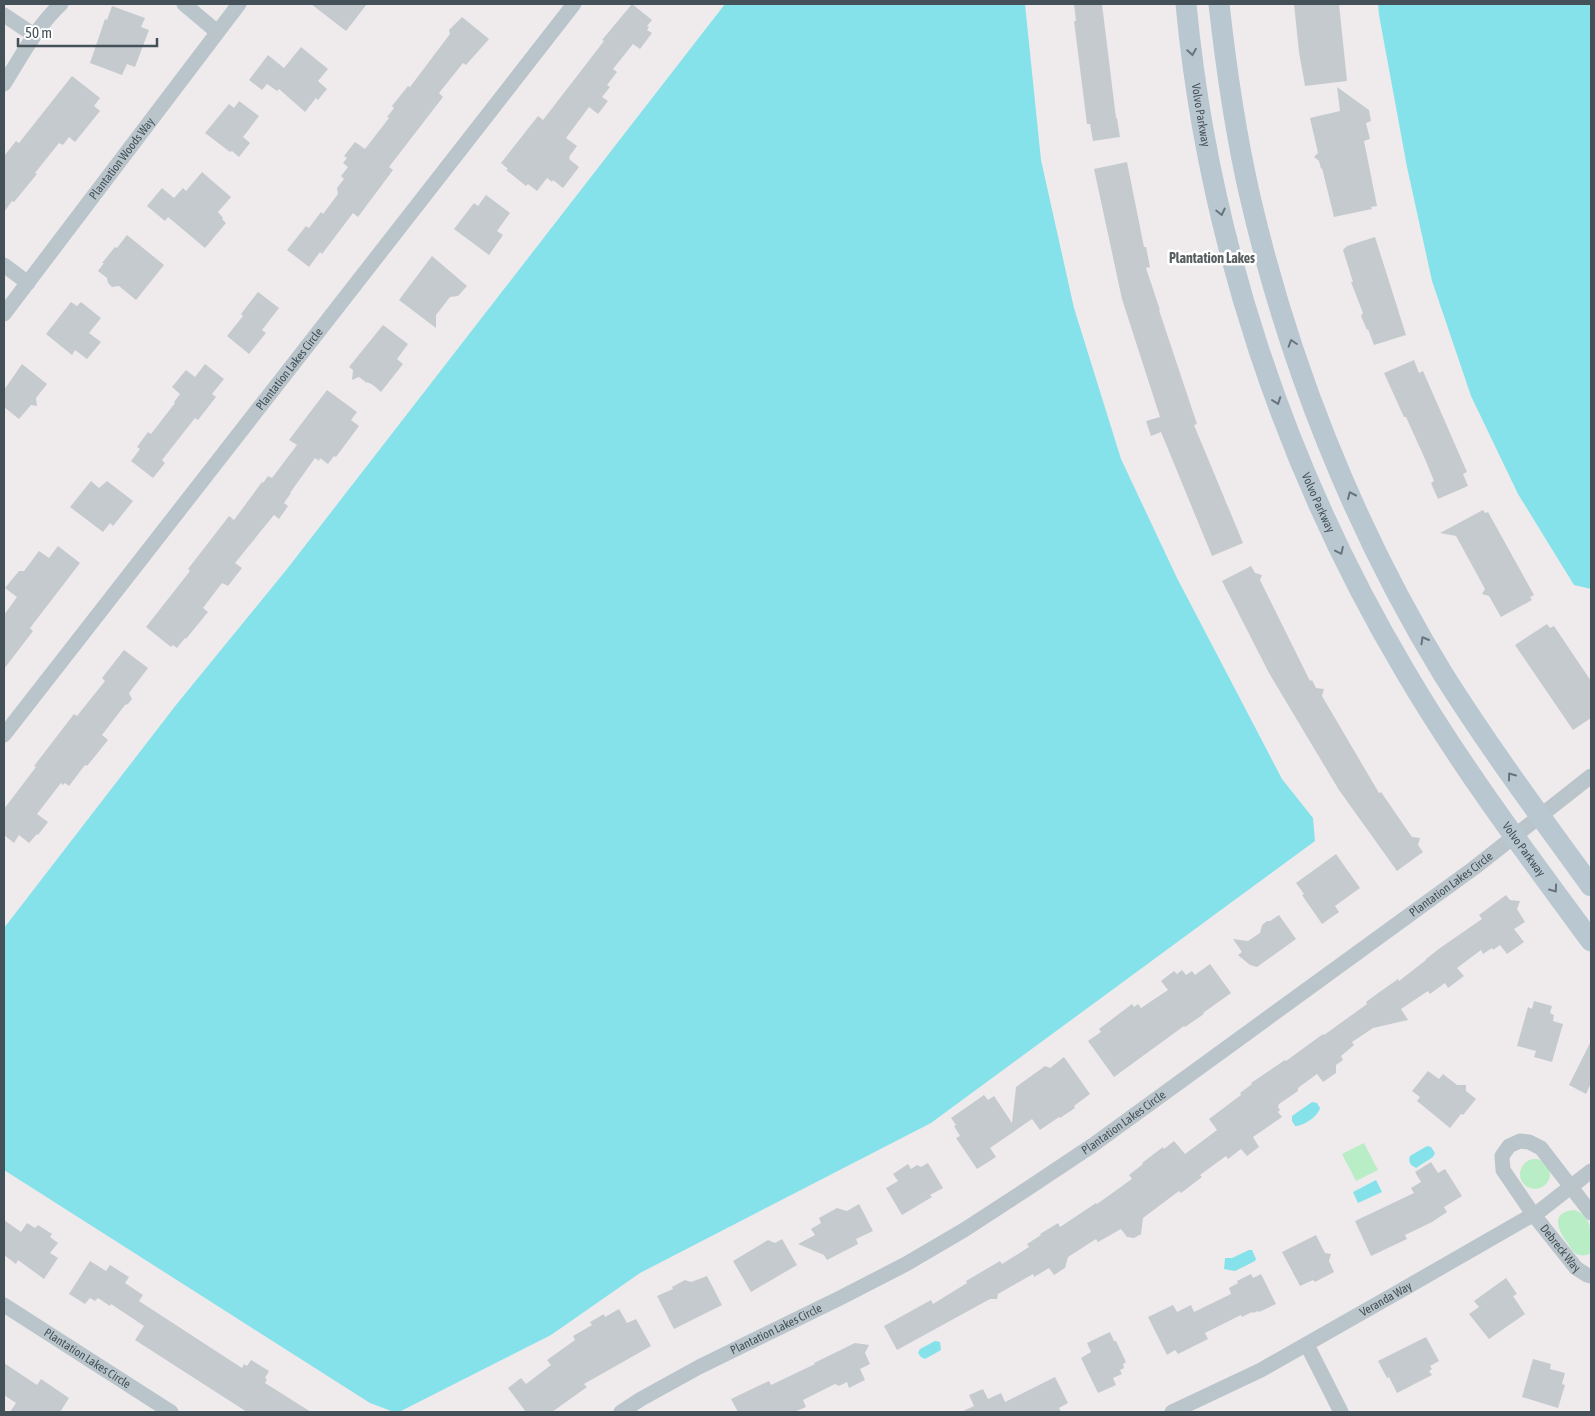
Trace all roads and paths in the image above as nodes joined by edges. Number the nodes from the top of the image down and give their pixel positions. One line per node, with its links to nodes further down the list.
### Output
1 (61, 4): 9 (street)
2 (184, 4): 8 (street)
3 (239, 4): 8 (street, Plantation Woods Way)
4 (574, 4): 14 (street, Plantation Lakes Circle)
5 (1186, 4): 17 (main road, Volvo Parkway, one-way to 17)
6 (1219, 4): 16 (main road, one-way to 6)
7 (4, 16): 9 (street)
8 (216, 32): 12 (street, Plantation Woods Way)
9 (34, 35): 10 (street)
10 (4, 84)
11 (4, 265): 12 (street)
12 (28, 283): 13 (street, Plantation Woods Way)
13 (4, 314)
14 (4, 735)
15 (1591, 776): 16 (street, Plantation Lakes Circle)
16 (1540, 816): 17 (street, Plantation Lakes Circle); 18 (main road)
17 (1515, 836): 19 (main road, Volvo Parkway, one-way to 19); 28 (street, Plantation Lakes Circle)
18 (1591, 886)
19 (1591, 941)
20 (1591, 1171): 21 (street, Veranda Way)
21 (1572, 1186): 22 (street); 23 (street, Veranda Way); 23 (street, Debreck Way)
22 (1591, 1213)
23 (1534, 1214): 24 (street, Debreck Way); 26 (street, Veranda Way)
24 (1591, 1276)
25 (4, 1304): 27 (street, Plantation Lakes Circle)
26 (1307, 1345): 29 (street, Veranda Way); 30 (street)
27 (171, 1412)
28 (622, 1412)
29 (1172, 1412)
30 (1341, 1412)

